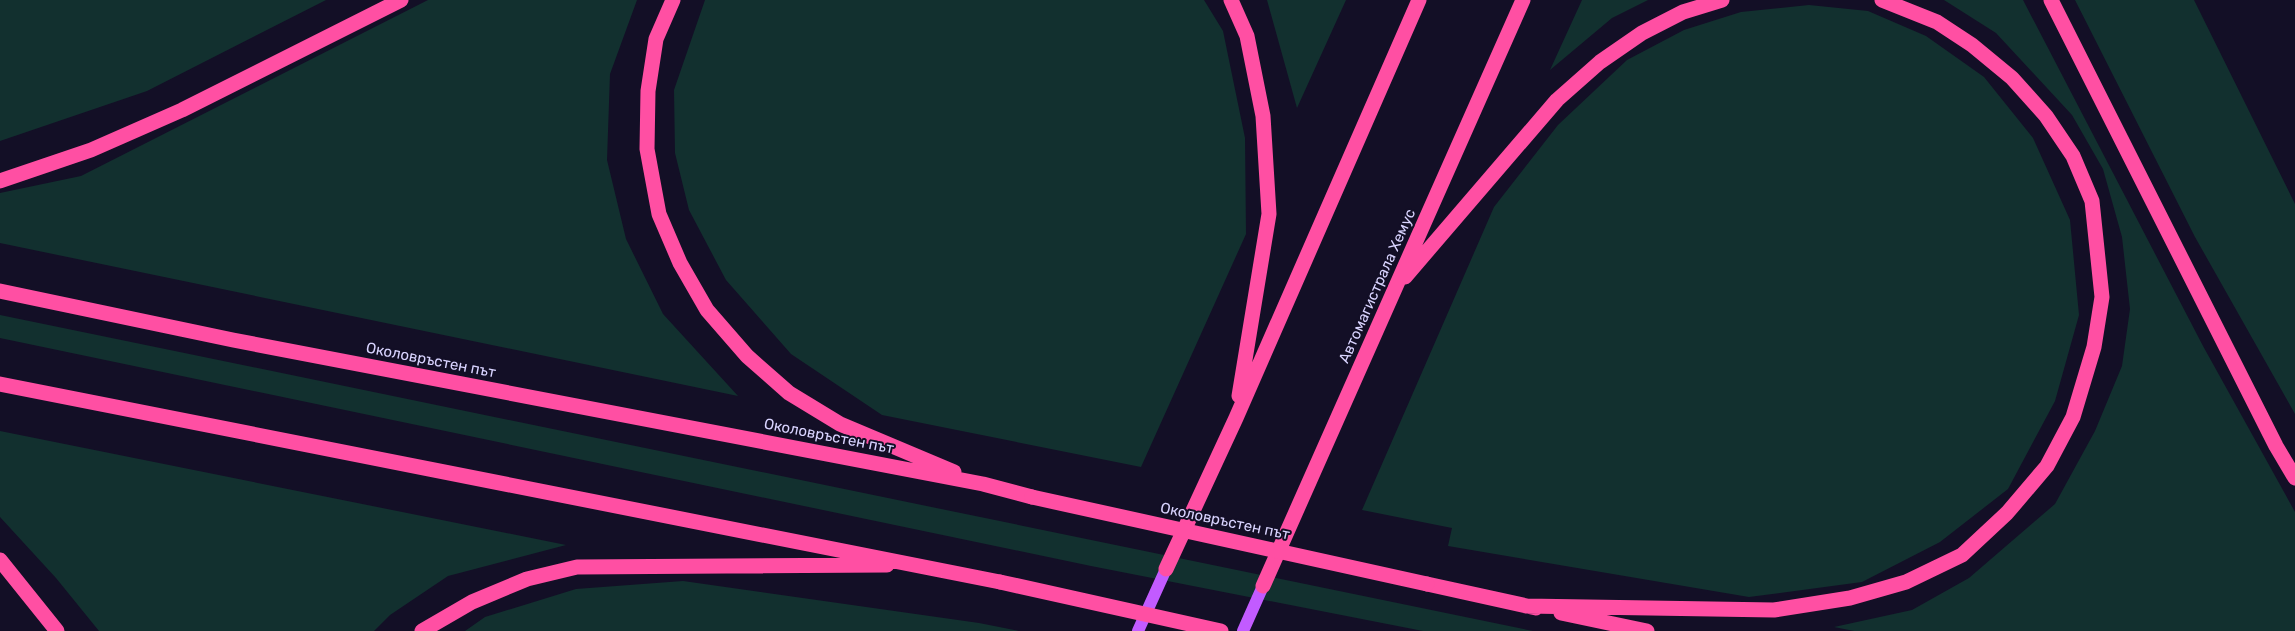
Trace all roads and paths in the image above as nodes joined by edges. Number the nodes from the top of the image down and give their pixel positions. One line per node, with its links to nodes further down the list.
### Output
1 (400, 0): 9 (highway)
2 (674, 0): 15 (highway)
3 (1231, 0): 13 (highway)
4 (1419, 0): 13 (highway)
5 (1523, 0): 10 (highway, Автомагистрала Хемус)
6 (1722, 0): 10 (highway)
7 (1882, 0): 20 (highway)
8 (2051, 0): 14 (highway)
9 (0, 181)
10 (1394, 290): 19 (highway, Автомагистрала Хемус)
11 (0, 291): 15 (highway, Околовръстен път)
12 (0, 384): 17 (highway)
13 (1236, 418): 18 (highway)
14 (2295, 478)
15 (983, 484): 20 (highway, Околовръстен път, bridge)
16 (0, 560): 21 (highway)
17 (920, 565): 22 (highway); 24 (highway, bridge)
18 (1166, 569): 23 (main road)
19 (1263, 586): 25 (main road)
20 (1526, 606): 26 (highway, Околовръстен път)
21 (58, 631)
22 (422, 631)
23 (1138, 631)
24 (1221, 631)
25 (1243, 631)
26 (1647, 631)

